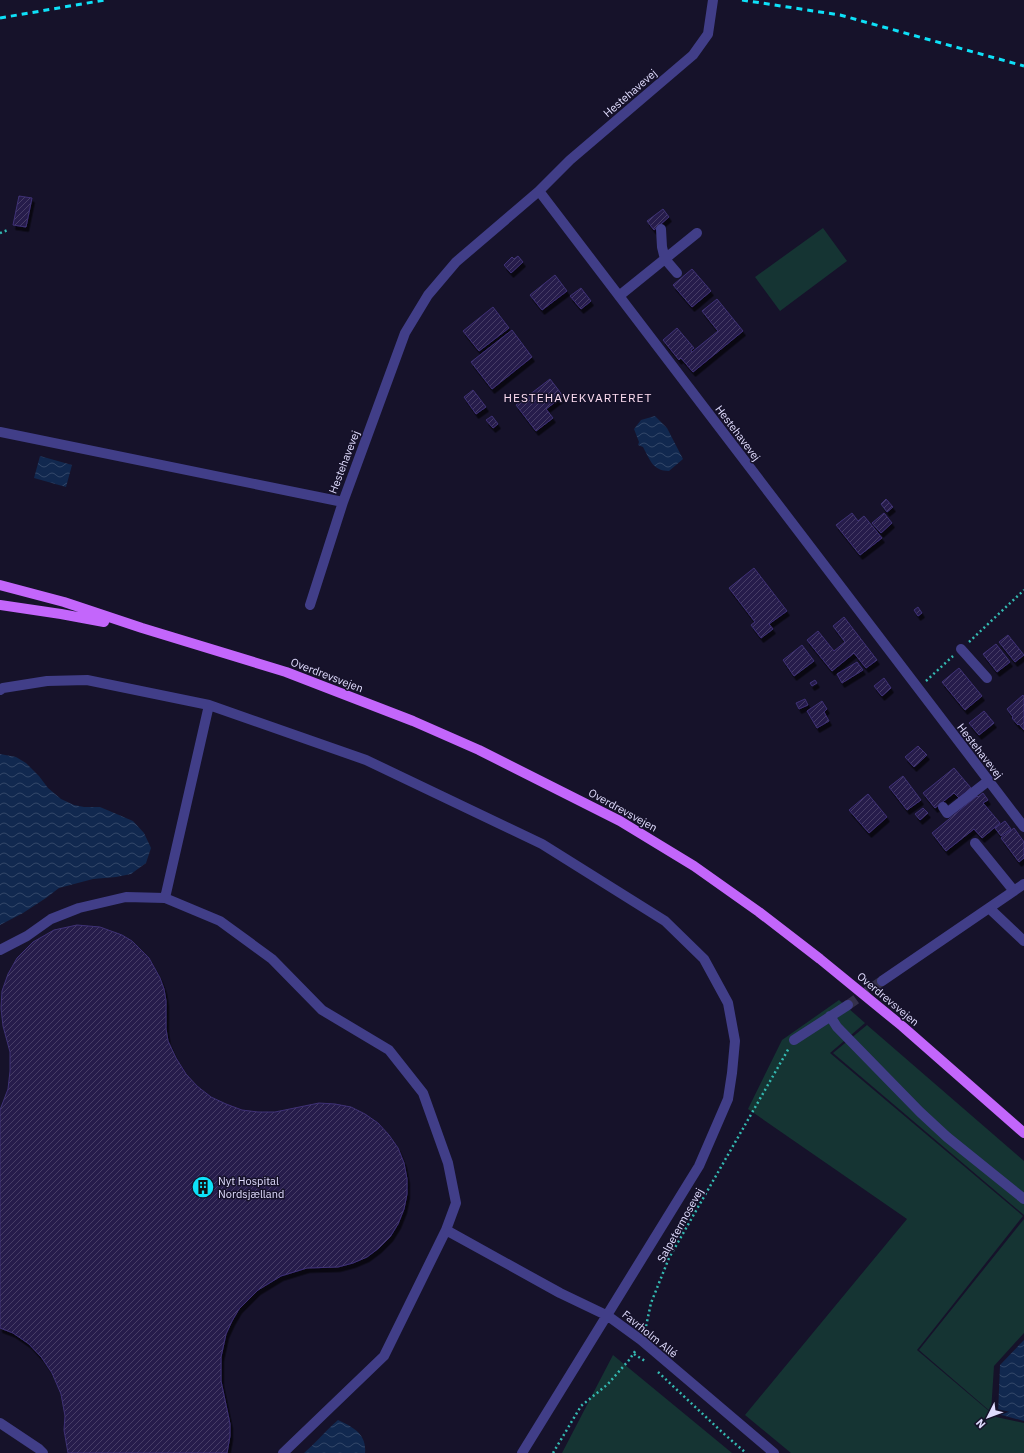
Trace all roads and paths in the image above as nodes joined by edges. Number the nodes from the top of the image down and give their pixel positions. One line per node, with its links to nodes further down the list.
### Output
1 (713, 0): 2 (street, Hestehavevej)
2 (539, 191): 9 (street, Hestehavevej); 11 (street, Hestehavevej)
3 (661, 229): 7 (street)
4 (8, 230): 5 (path)
5 (0, 233)
6 (697, 233): 7 (street)
7 (664, 259): 8 (street); 9 (street)
8 (677, 273)
9 (619, 296): 19 (street, Hestehavevej)
10 (0, 432): 11 (street, Hestehavevej)
11 (343, 502): 15 (street)
12 (0, 585): 16 (main road, Overdrevsvejen)
13 (1024, 590): 17 (path)
14 (0, 605): 16 (main road, Overdrevsvejen)
15 (310, 605)
16 (142, 628): 36 (main road, Overdrevsvejen)
17 (961, 648): 18 (street); 19 (path)
18 (987, 678)
19 (918, 689): 22 (street, Hestehavevej)
20 (0, 690): 21 (street)
21 (209, 706): 28 (street); 39 (street)
22 (988, 781): 23 (street); 24 (street, Hestehavevej)
23 (943, 807)
24 (1024, 827)
25 (975, 844): 27 (street)
26 (1024, 884): 27 (street)
27 (1014, 891): 29 (street)
28 (165, 898): 31 (street); 38 (street)
29 (989, 908): 30 (street); 32 (street)
30 (1024, 941)
31 (0, 950)
32 (882, 982)
33 (848, 1005): 34 (street)
34 (830, 1016): 35 (street); 37 (street)
35 (794, 1040): 40 (path, Salpetermosevej)
36 (1024, 1133)
37 (1024, 1199)
38 (446, 1230): 39 (street, Favrholm Allé); 46 (street)
39 (608, 1316): 40 (street, Favrholm Allé); 47 (street)
40 (641, 1340): 41 (path, Salpetermosevej); 50 (street, Favrholm Allé)
41 (634, 1354): 42 (path); 48 (path, Salpetermosevej)
42 (649, 1363)
43 (654, 1367): 49 (path)
44 (0, 1423): 45 (street)
45 (43, 1453)
46 (283, 1453)
47 (522, 1453)
48 (554, 1453)
49 (746, 1453)
50 (774, 1453)

